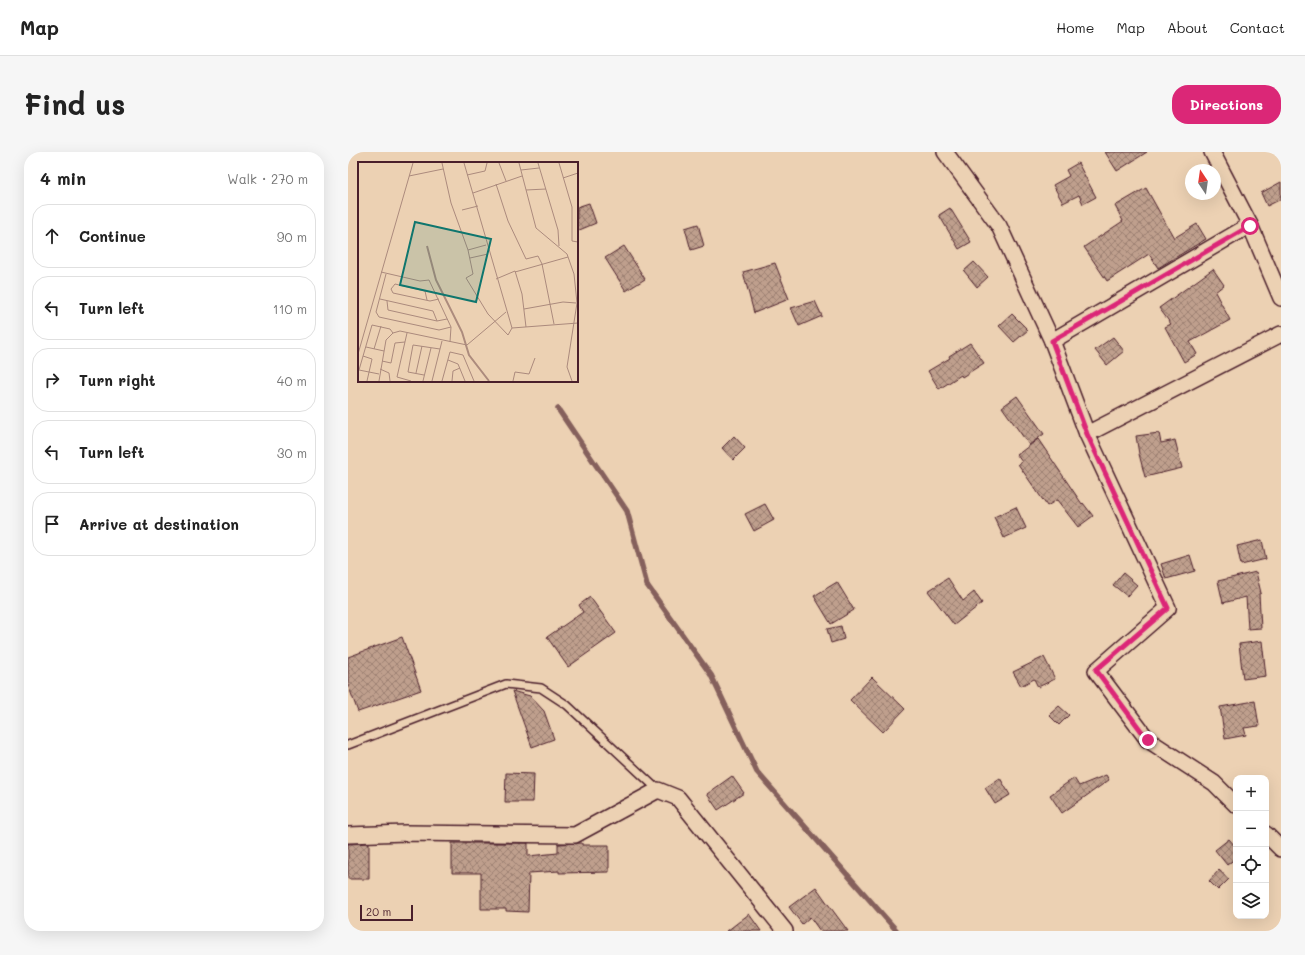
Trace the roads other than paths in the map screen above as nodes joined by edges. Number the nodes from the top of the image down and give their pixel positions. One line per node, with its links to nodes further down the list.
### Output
1 (945, 152): 6 (street)
2 (1212, 152): 3 (street)
3 (1250, 226): 4 (street); 6 (street)
4 (1281, 298)
5 (1281, 334): 7 (street)
6 (1052, 341): 7 (street)
7 (1087, 434): 10 (street)
8 (348, 745): 9 (lane)
9 (658, 790): 11 (street); 14 (street)
10 (1233, 802)
11 (348, 835)
12 (1269, 837): 13 (street)
13 (1281, 849)
14 (785, 931)

